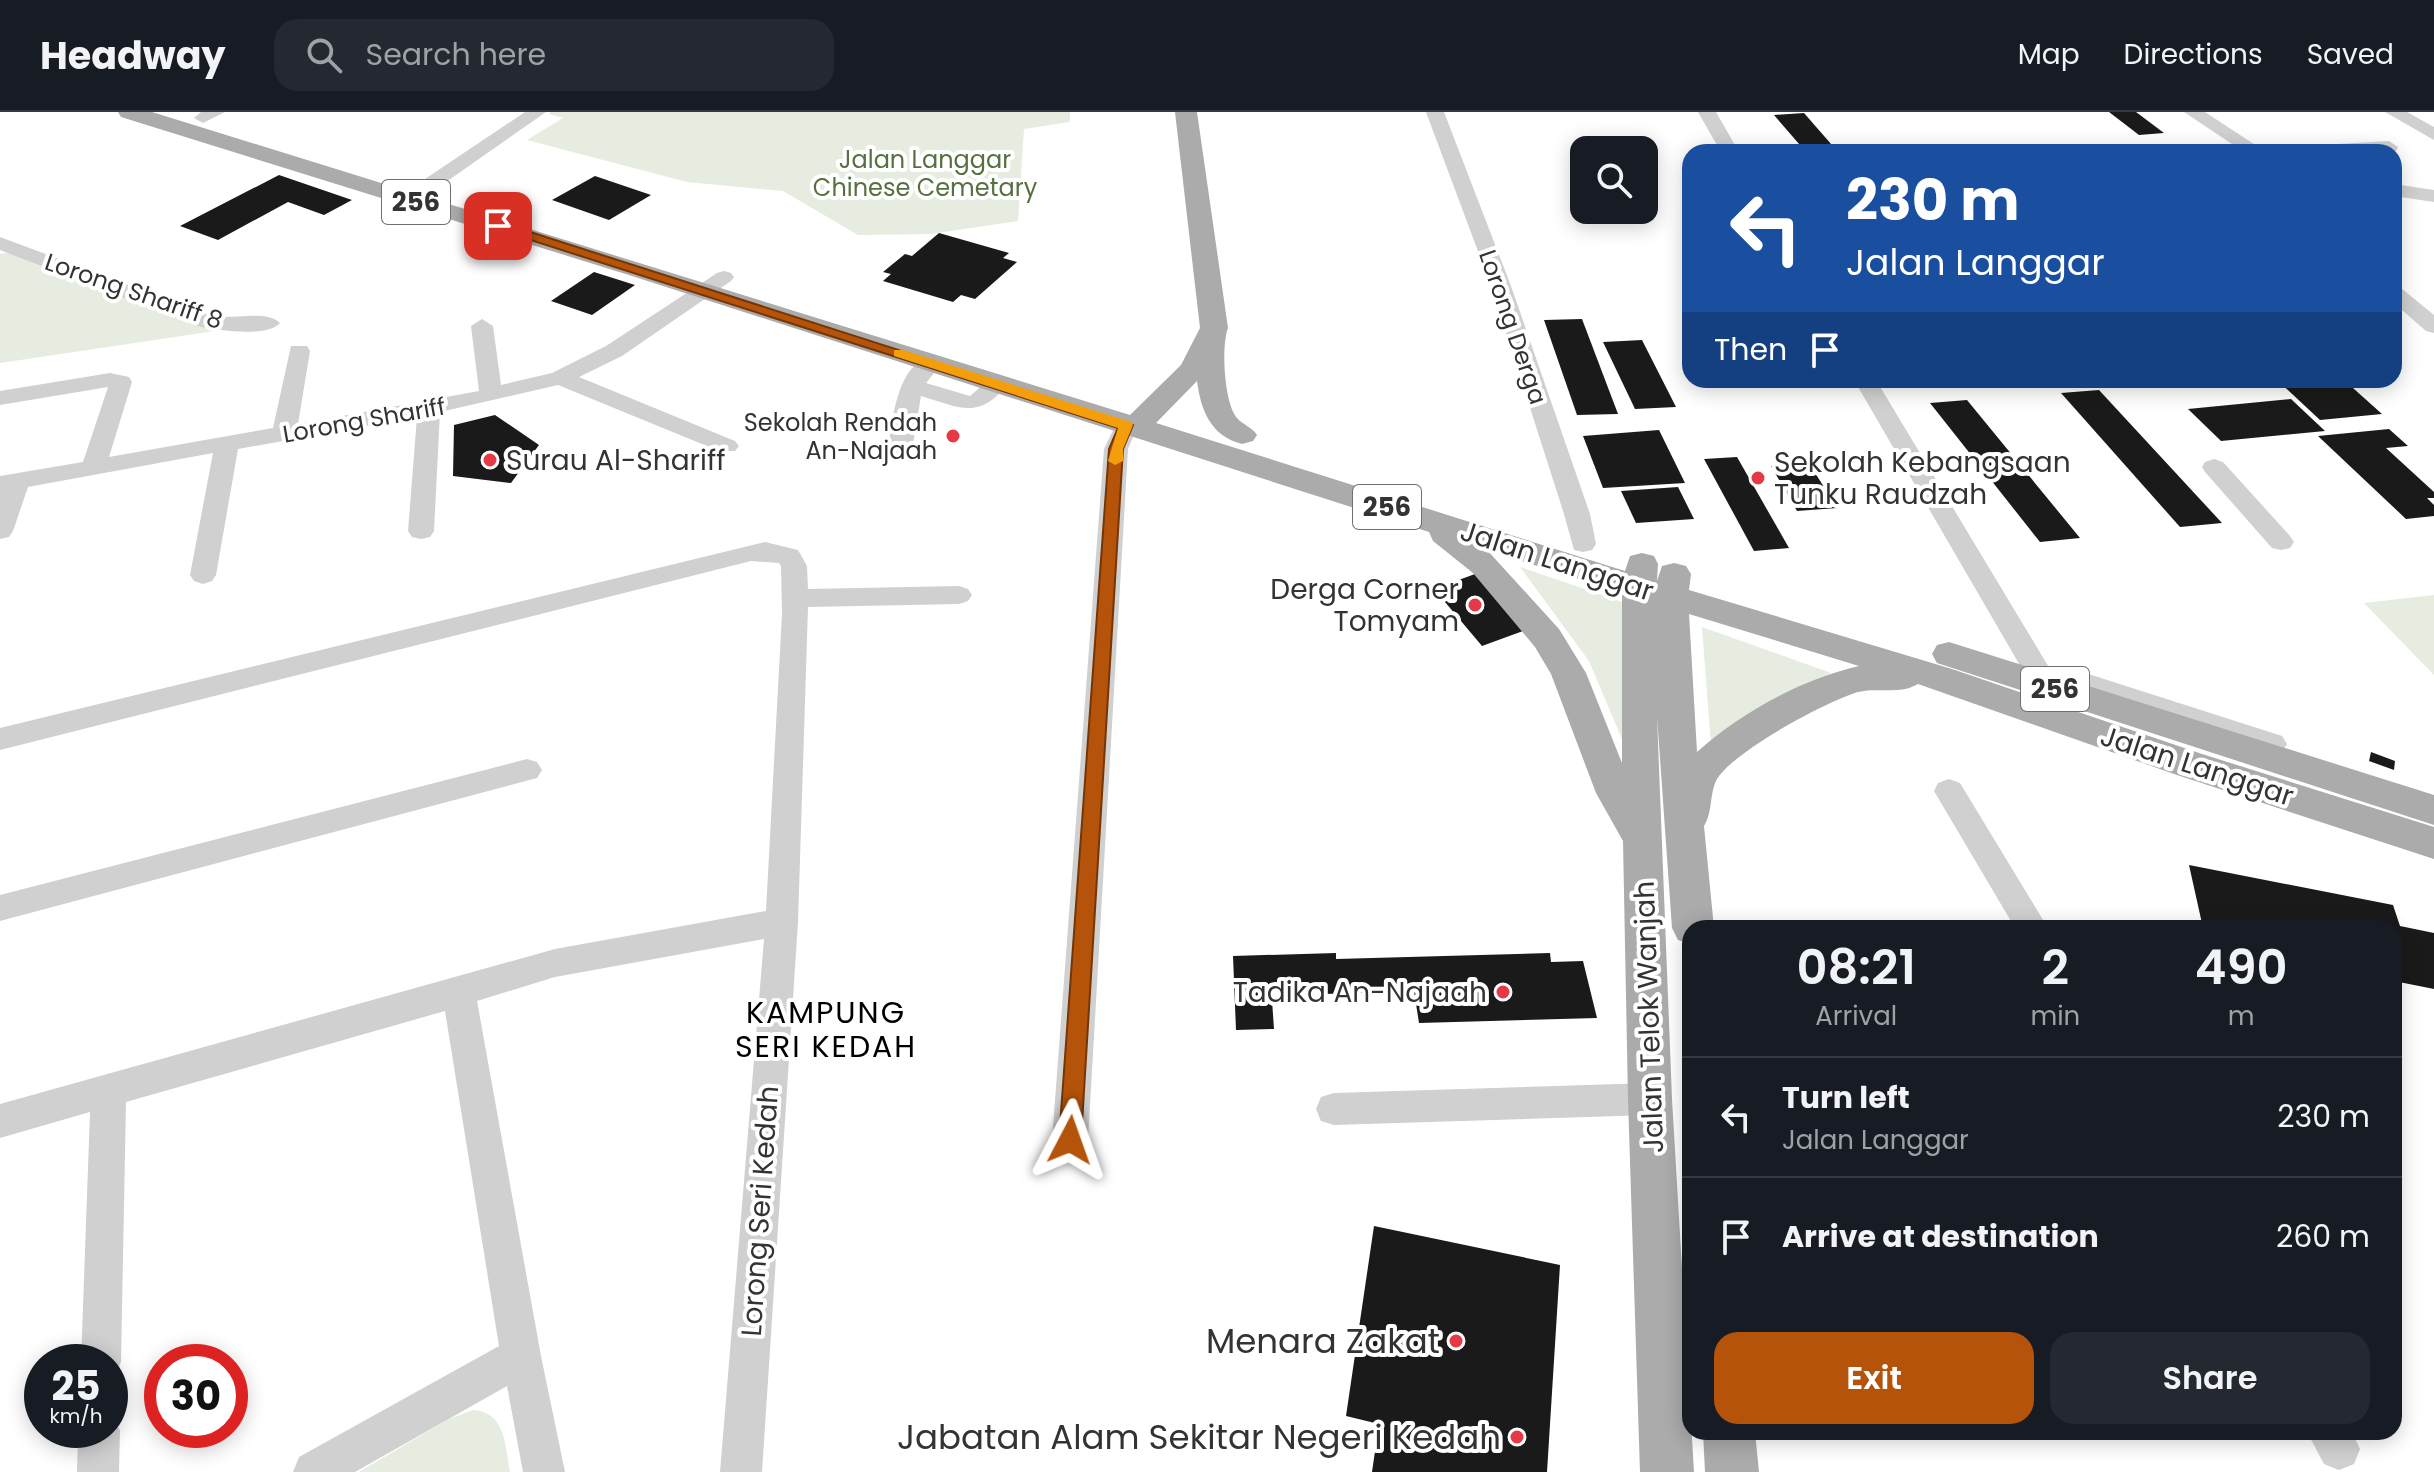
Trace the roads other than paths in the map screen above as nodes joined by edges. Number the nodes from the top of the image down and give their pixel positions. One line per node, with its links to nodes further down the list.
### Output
1 (129, 112): 18 (main road, Jalan Langgar / 256)
2 (537, 112): 14 (street)
3 (1186, 112): 23 (main road)
4 (1435, 112): 46 (street, Lorong Derga)
5 (1707, 112): 12 (street)
6 (2193, 112): 13 (street)
7 (2394, 112): 11 (street)
8 (2416, 112): 10 (street)
9 (201, 114): 14 (main road, Jalan Langgar / 256)
10 (2434, 123)
11 (2434, 135)
12 (1725, 144)
13 (2244, 144)
14 (429, 185): 18 (main road, Jalan Langgar / 256)
15 (2402, 191): 16 (street)
16 (2433, 197)
17 (0, 243): 20 (street, Lorong Shariff 8)
18 (714, 284): 25 (main road, Jalan Langgar / 256); 26 (street, Lorong Shariff); 33 (main road, Jalan Langgar / 256)
19 (2402, 299): 22 (street)
20 (269, 323)
21 (482, 326): 30 (street)
22 (2434, 326)
23 (1214, 328): 33 (main road); 35 (main road)
24 (299, 351): 34 (street)
25 (931, 363): 27 (main road, Jalan Langgar / 256); 28 (street)
26 (560, 378): 30 (street, Lorong Shariff); 37 (street)
27 (996, 384): 28 (street); 33 (main road, Jalan Langgar / 256)
28 (911, 386): 38 (street)
29 (1870, 388): 52 (street)
30 (491, 395): 32 (street, Lorong Shariff)
31 (0, 398): 40 (street)
32 (429, 408): 34 (street, Lorong Shariff); 44 (street)
33 (1138, 421): 35 (main road, Jalan Langgar / 256); 42 (main road, Jalan Langgar / 256); 70 (street)
34 (284, 434): 36 (street, Lorong Shariff)
35 (1242, 435): 46 (main road, Jalan Langgar / 256)
36 (227, 444): 40 (street, Lorong Shariff); 47 (street)
37 (727, 446)
38 (899, 456)
39 (2214, 467): 45 (street)
40 (93, 468): 41 (street, Lorong Shariff)
41 (9, 483): 43 (street)
42 (1420, 517): 48 (main road, Jalan Langgar / 256); 58 (main road)
43 (0, 531)
44 (421, 531)
45 (2281, 542)
46 (1583, 544): 48 (main road, Jalan Langgar / 256)
47 (203, 575)
48 (1656, 579): 51 (main road, Jalan Langgar / 256); 52 (main road, Jalan Langgar / 256); 58 (main road, Jalan Telok Wanjah); 60 (main road, Jalan Telok Wanjah)
49 (959, 595): 50 (street)
50 (795, 606): 53 (street, Lorong Seri Kedah); 64 (street, Lorong Seri Kedah)
51 (1939, 678): 59 (main road, Jalan Langgar / 256); 60 (main road)
52 (2059, 682): 56 (street); 57 (main road, Jalan Langgar / 256)
53 (0, 739)
54 (527, 770): 61 (street)
55 (1949, 791): 63 (street)
56 (2434, 797)
57 (2434, 810)
58 (1644, 842): 67 (main road, Jalan Telok Wanjah)
59 (2434, 843)
60 (1686, 845): 62 (main road, Jalan Telok Wanjah)
61 (0, 908)
62 (1692, 920)
63 (2027, 920)
64 (782, 922): 65 (street); 78 (street, Lorong Seri Kedah)
65 (459, 992): 66 (street); 72 (street)
66 (109, 1089): 69 (street); 71 (street)
67 (1650, 1099): 68 (street); 79 (main road, Jalan Telok Wanjah)
68 (1334, 1109)
69 (0, 1121)
70 (1070, 1140)
71 (102, 1344)
72 (521, 1356): 76 (street); 77 (street)
73 (1730, 1440): 80 (main road)
74 (99, 1448): 75 (street)
75 (98, 1472)
76 (314, 1472)
77 (544, 1472)
78 (741, 1472)
79 (1667, 1472)
80 (1732, 1472)

